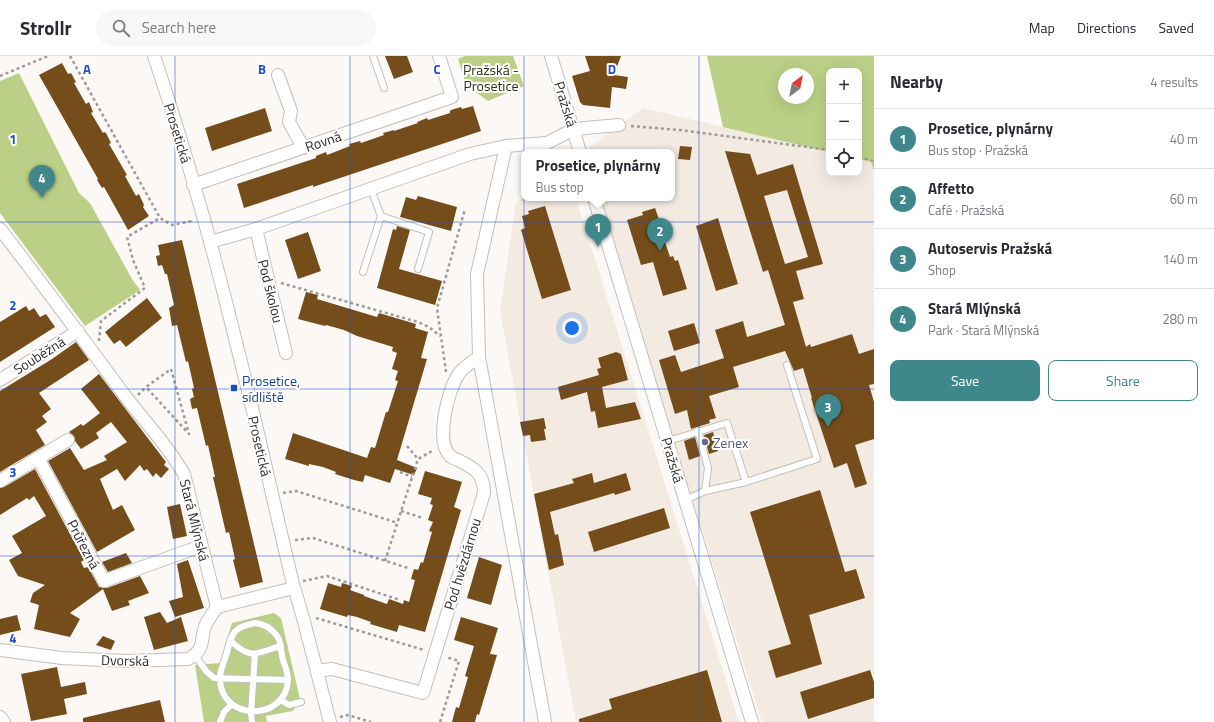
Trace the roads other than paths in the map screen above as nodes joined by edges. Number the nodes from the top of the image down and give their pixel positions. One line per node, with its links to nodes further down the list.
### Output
1 (154, 56): 12 (street, Prosetická)
2 (373, 56): 6 (lane)
3 (439, 56): 10 (street, Rovná)
4 (551, 56): 8 (street, Pražská)
5 (278, 75): 10 (street)
6 (384, 88)
7 (619, 125): 8 (street)
8 (574, 129): 9 (street); 11 (street, Pražská)
9 (506, 146): 13 (street); 23 (street)
10 (303, 148): 12 (street, Rovná)
11 (579, 149)
12 (193, 185): 18 (street, Prosetická)
13 (371, 189): 15 (lane); 17 (street)
14 (595, 201): 28 (street, Pražská)
15 (381, 216): 19 (lane); 20 (lane)
16 (0, 229): 21 (street, Stará Mlýnská)
17 (256, 229): 18 (street); 22 (street, Pod školou)
18 (210, 242): 35 (street, Prosetická)
19 (418, 269)
20 (363, 272)
21 (78, 331): 25 (street, Souběžná); 34 (street, Stará Mlýnská)
22 (286, 353)
23 (479, 357): 42 (street, Pod hvězdárnou); 55 (street)
24 (787, 365): 31 (lane)
25 (0, 380)
26 (698, 431): 28 (lane); 31 (lane); 32 (lane)
27 (68, 440): 29 (street)
28 (668, 441): 33 (street, Pražská)
29 (38, 458): 30 (street); 34 (street, Průřezná)
30 (0, 481)
31 (746, 482): 32 (lane)
32 (705, 491): 33 (lane)
33 (685, 500): 56 (street, Pražská)
34 (200, 546): 36 (street, Stará Mlýnská)
35 (294, 586): 36 (street); 42 (street, Prosetická)
36 (217, 607): 41 (street)
37 (230, 640): 38 (lane); 40 (lane); 43 (lane)
38 (281, 646): 40 (lane); 45 (lane)
39 (0, 650): 41 (street, Dvorská)
40 (255, 654): 44 (lane)
41 (195, 656): 43 (lane)
42 (318, 672): 51 (street, Prosetická)
43 (220, 678): 44 (lane); 48 (lane)
44 (254, 679): 45 (lane); 49 (lane)
45 (288, 680): 46 (lane)
46 (280, 700): 47 (lane); 49 (lane)
47 (301, 702)
48 (231, 705): 49 (lane); 53 (lane)
49 (251, 714): 54 (lane)
50 (0, 717): 52 (street)
51 (330, 720)
52 (4, 722)
53 (220, 722)
54 (252, 722)
55 (545, 722)
56 (752, 722)

